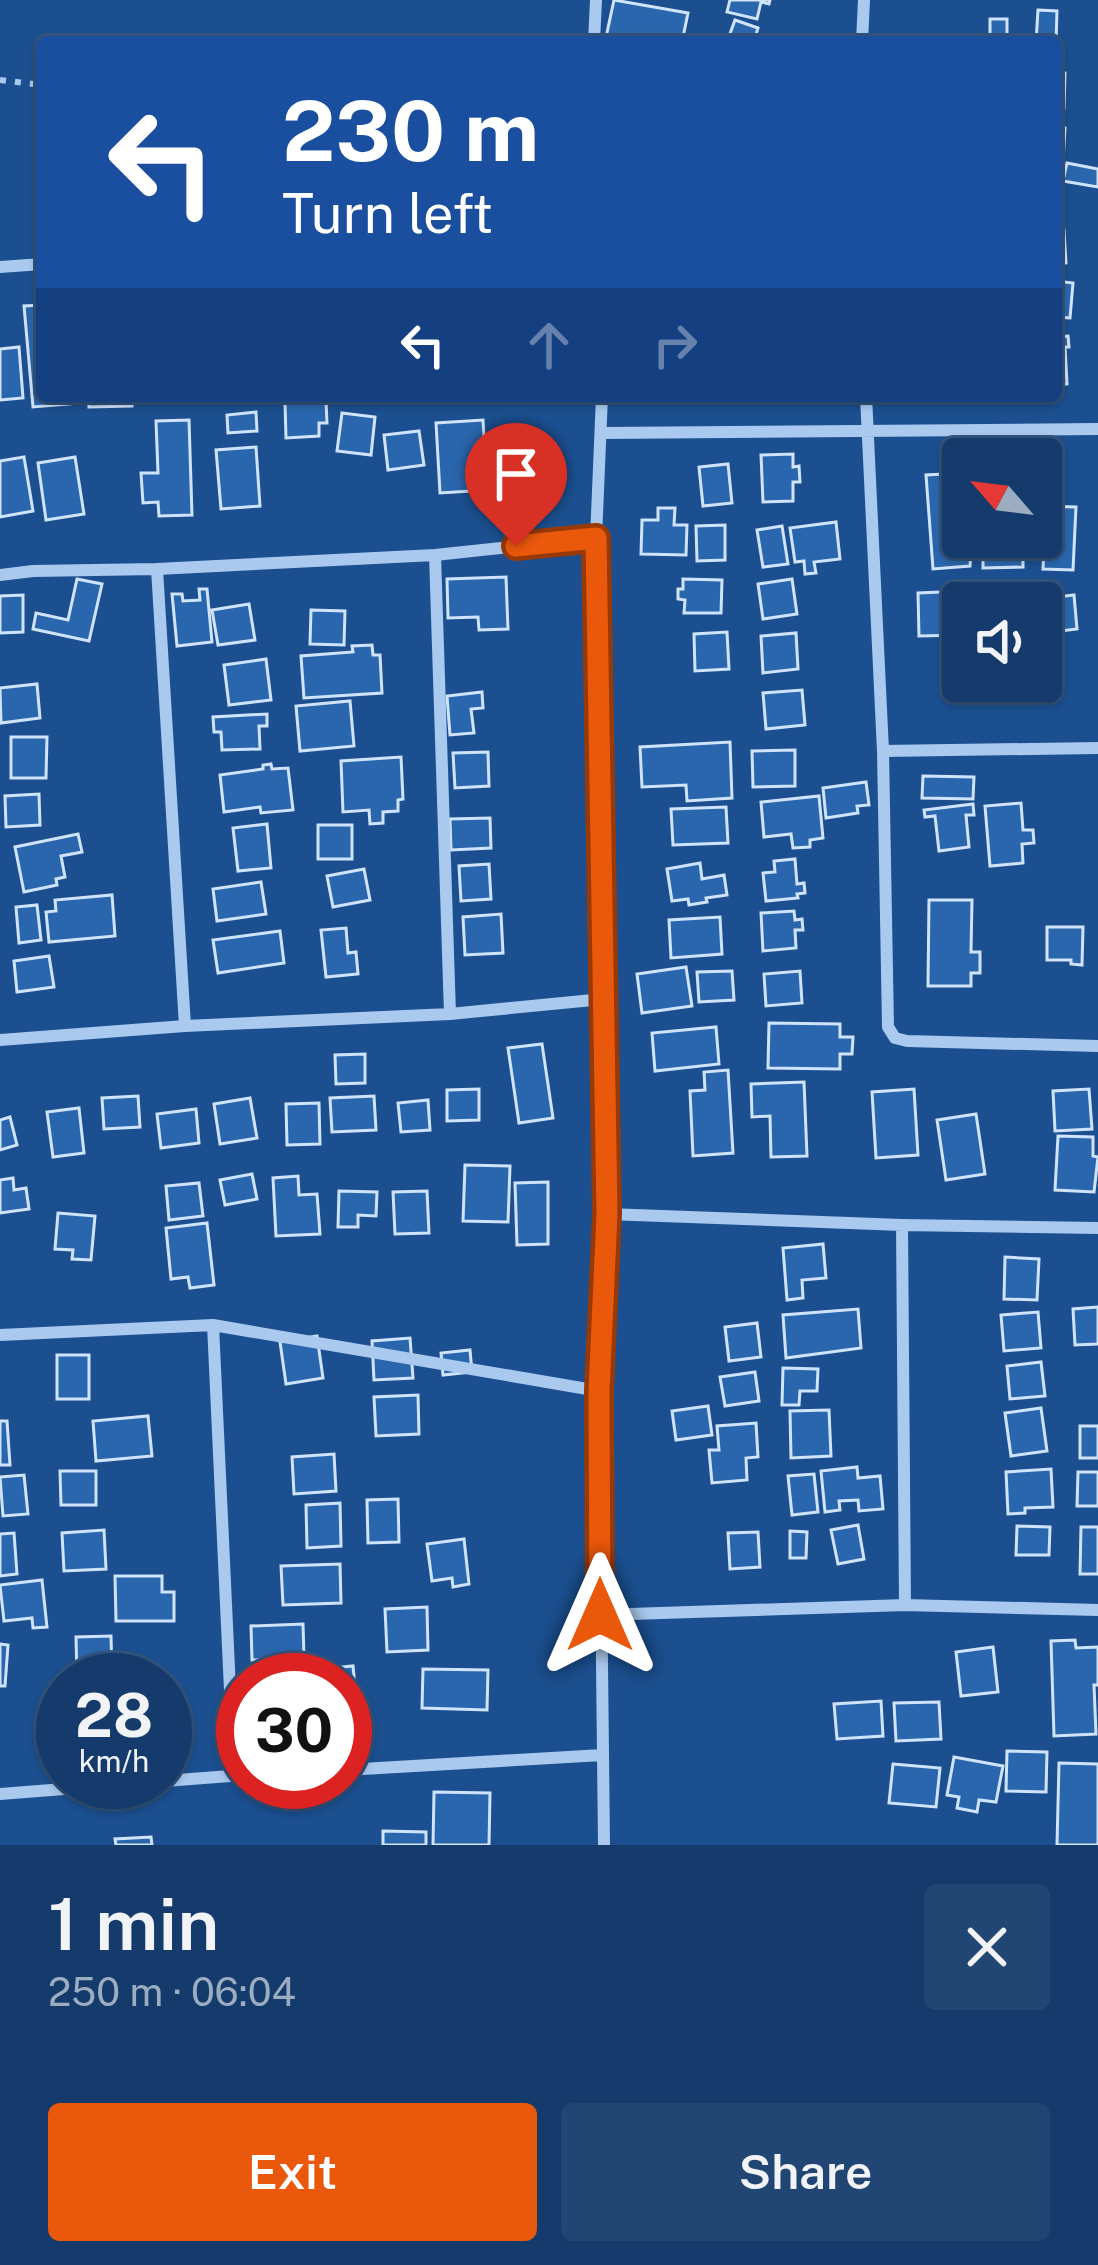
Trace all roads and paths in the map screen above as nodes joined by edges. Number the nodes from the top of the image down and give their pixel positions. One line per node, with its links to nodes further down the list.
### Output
1 (596, 0): 3 (street)
2 (864, 0): 4 (street)
3 (594, 36)
4 (862, 36)
5 (0, 80): 6 (path)
6 (36, 84)
7 (36, 264): 8 (street)
8 (0, 267)
9 (602, 402): 13 (street)
10 (867, 402): 12 (street)
11 (1098, 429): 12 (street)
12 (869, 431): 13 (street); 19 (street)
13 (602, 433): 14 (street)
14 (596, 538): 15 (street); 20 (street)
15 (435, 555): 16 (street); 21 (street)
16 (157, 569): 17 (street); 22 (street)
17 (0, 575)
18 (1098, 748): 19 (street)
19 (884, 751): 24 (street)
20 (603, 999): 21 (street); 25 (street)
21 (450, 1014): 22 (street)
22 (185, 1026): 23 (street)
23 (0, 1040)
24 (1098, 1046)
25 (607, 1214): 26 (street); 30 (street)
26 (902, 1225): 27 (street); 31 (street)
27 (1098, 1228)
28 (213, 1325): 29 (street); 30 (street); 34 (street)
29 (0, 1336)
30 (599, 1391): 33 (street)
31 (905, 1605): 32 (street); 33 (street)
32 (1098, 1610)
33 (600, 1615): 35 (street)
34 (232, 1653)
35 (602, 1755): 36 (street); 39 (street)
36 (372, 1768)
37 (36, 1791): 38 (street)
38 (0, 1794)
39 (604, 1845)

